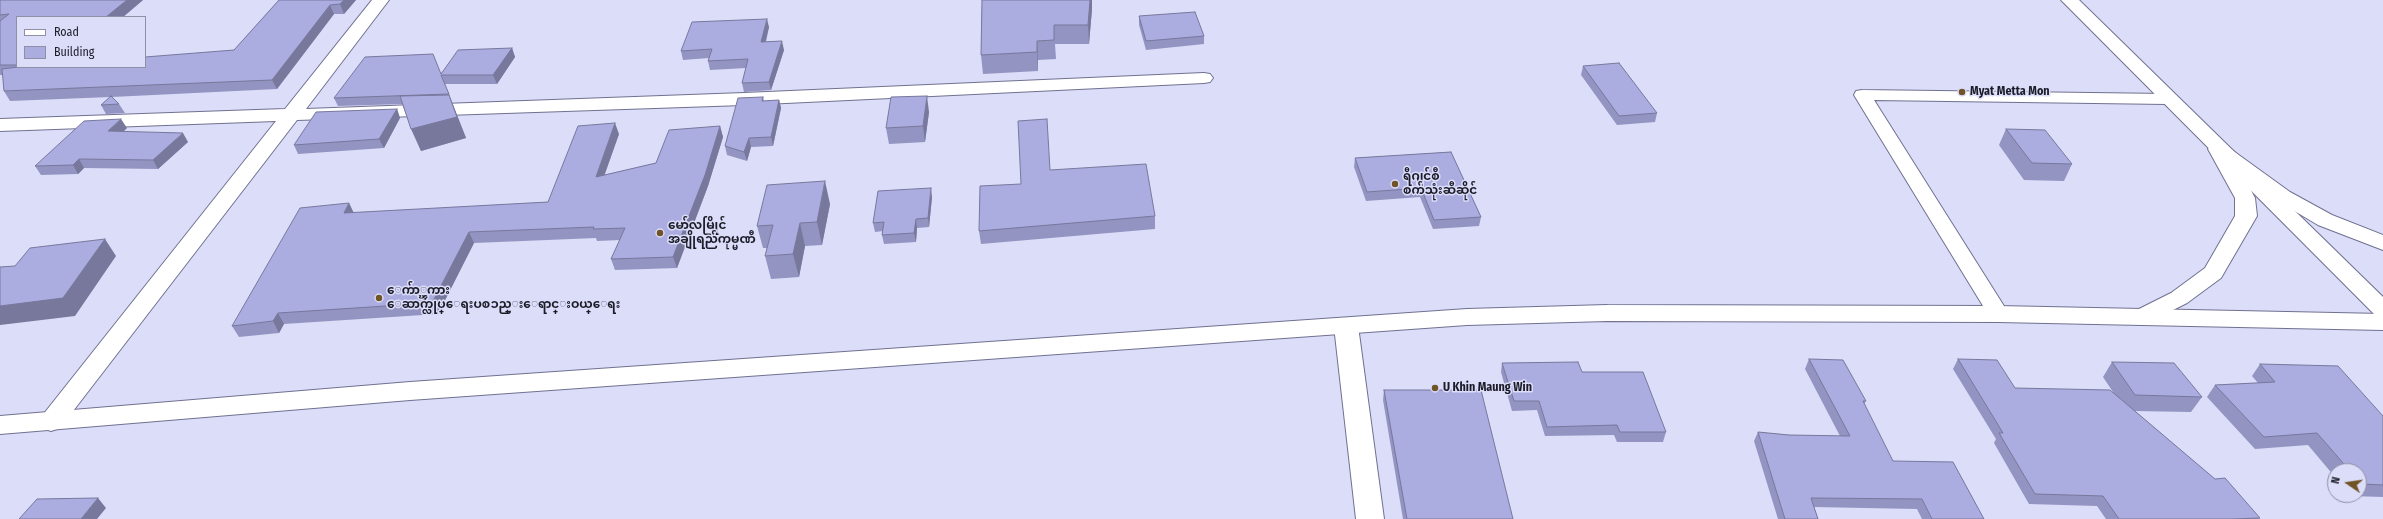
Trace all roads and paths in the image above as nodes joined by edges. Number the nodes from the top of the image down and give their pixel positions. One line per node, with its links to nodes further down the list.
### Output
1 (381, 0): 5 (main road)
2 (2069, 0): 4 (main road)
3 (1204, 78): 5 (main road)
4 (2167, 99): 7 (main road); 10 (lane)
5 (293, 114): 6 (main road); 14 (main road)
6 (0, 125)
7 (2218, 149): 8 (main road); 9 (main road); 11 (main road)
8 (2383, 244)
9 (2383, 310)
10 (1998, 314): 11 (main road); 13 (main road)
11 (2141, 317): 12 (main road)
12 (2383, 322)
13 (1346, 326): 14 (main road); 16 (main road)
14 (52, 422): 15 (main road)
15 (0, 425)
16 (1370, 519)

